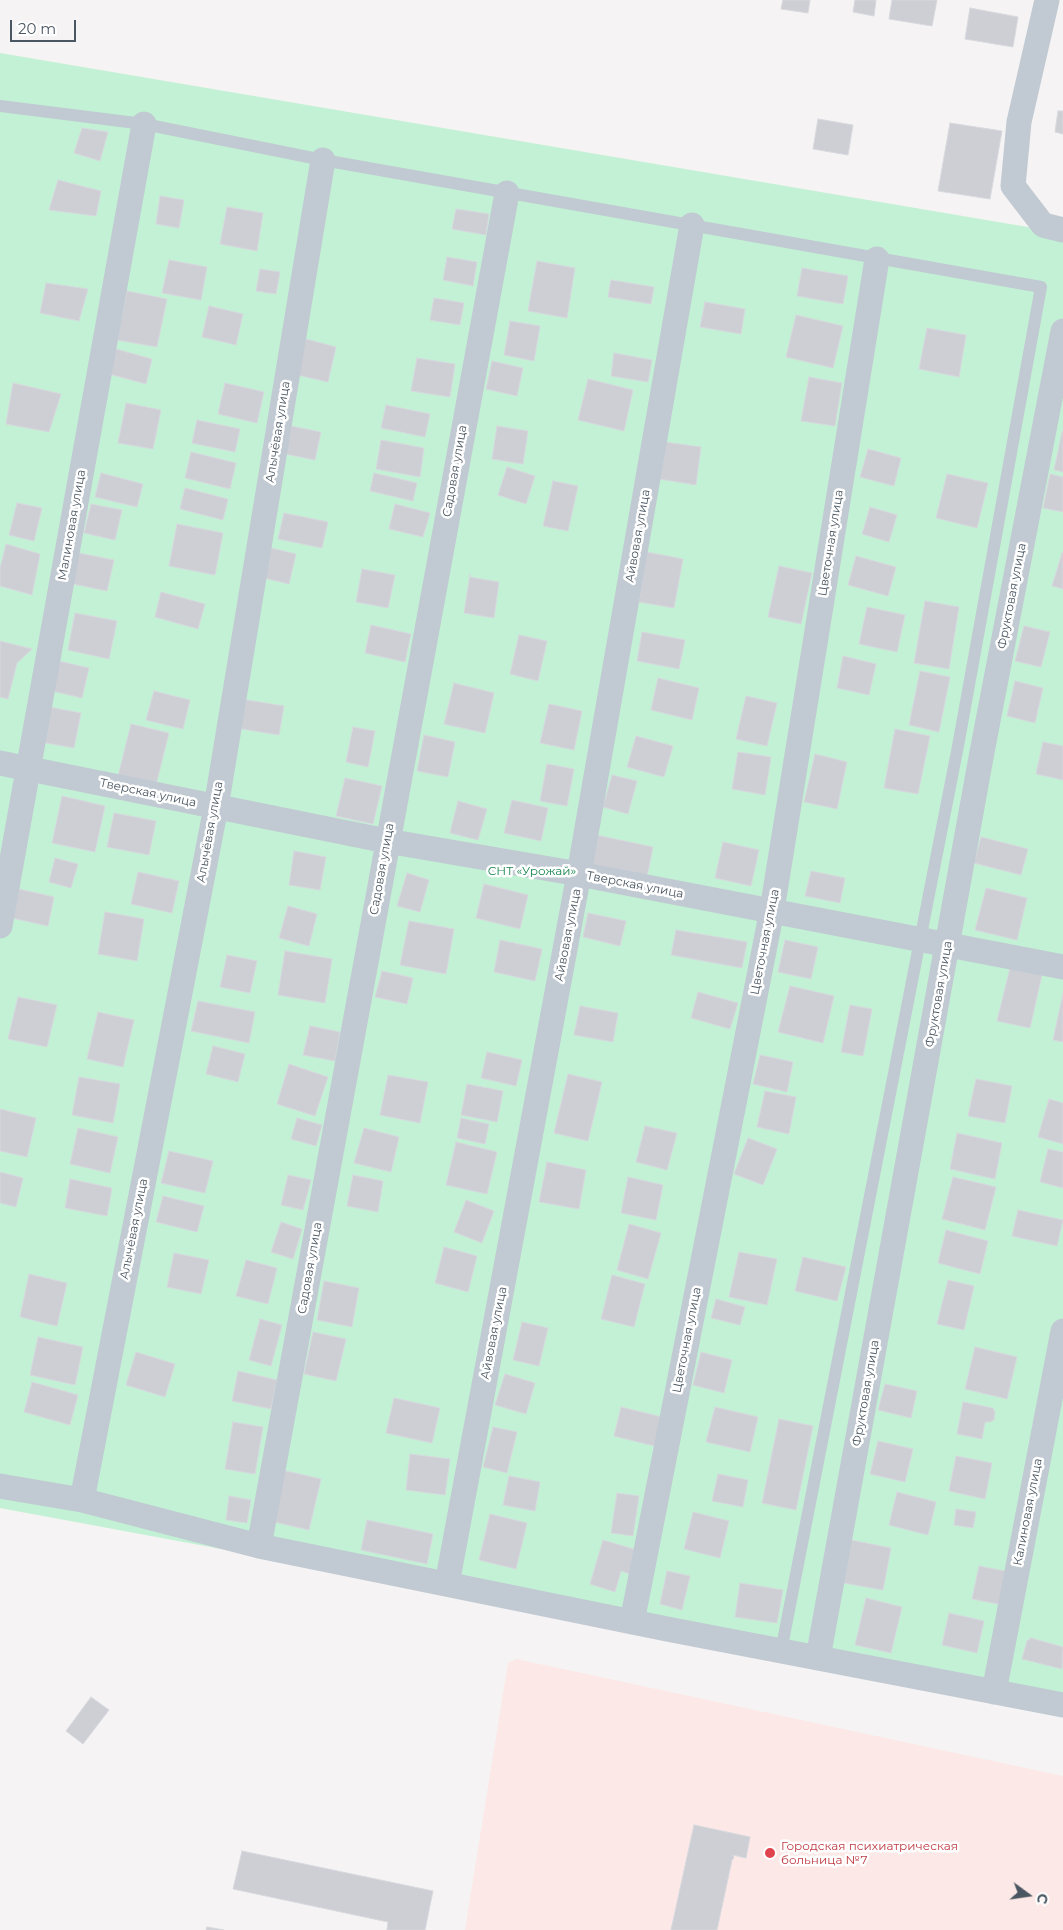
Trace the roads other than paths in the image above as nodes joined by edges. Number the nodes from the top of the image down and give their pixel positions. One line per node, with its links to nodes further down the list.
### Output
1 (1047, 0): 7 (street)
2 (0, 106): 3 (lane)
3 (144, 124): 4 (lane); 11 (street, Малиновая улица)
4 (323, 160): 5 (lane); 12 (street, Алычёвая улица)
5 (507, 193): 6 (lane); 13 (street, Садовая улица)
6 (692, 225): 8 (lane); 14 (street, Айвовая улица)
7 (1063, 230)
8 (877, 260): 15 (street, Цветочная улица); 17 (lane)
9 (1063, 331): 18 (street, Фруктовая улица)
10 (0, 763): 11 (street, Тверская улица)
11 (28, 768): 12 (street, Тверская улица); 16 (street, Малиновая улица)
12 (216, 807): 13 (street, Тверская улица); 22 (street, Алычёвая улица)
13 (387, 841): 14 (street, Тверская улица); 23 (street, Садовая улица)
14 (579, 874): 15 (street, Тверская улица); 24 (street, Айвовая улица)
15 (772, 910): 17 (street, Тверская улица); 25 (street, Цветочная улица)
16 (0, 926)
17 (920, 940): 18 (street, Тверская улица); 26 (lane)
18 (948, 945): 19 (street, Тверская улица); 27 (street, Фруктовая улица)
19 (1063, 967)
20 (1063, 1331): 28 (street, Калиновая улица)
21 (0, 1486): 22 (street)
22 (82, 1500): 23 (street)
23 (259, 1546): 24 (street)
24 (447, 1584): 25 (street)
25 (632, 1622): 26 (street)
26 (780, 1651): 27 (street)
27 (818, 1658): 28 (street)
28 (994, 1692): 29 (street)
29 (1063, 1706)

